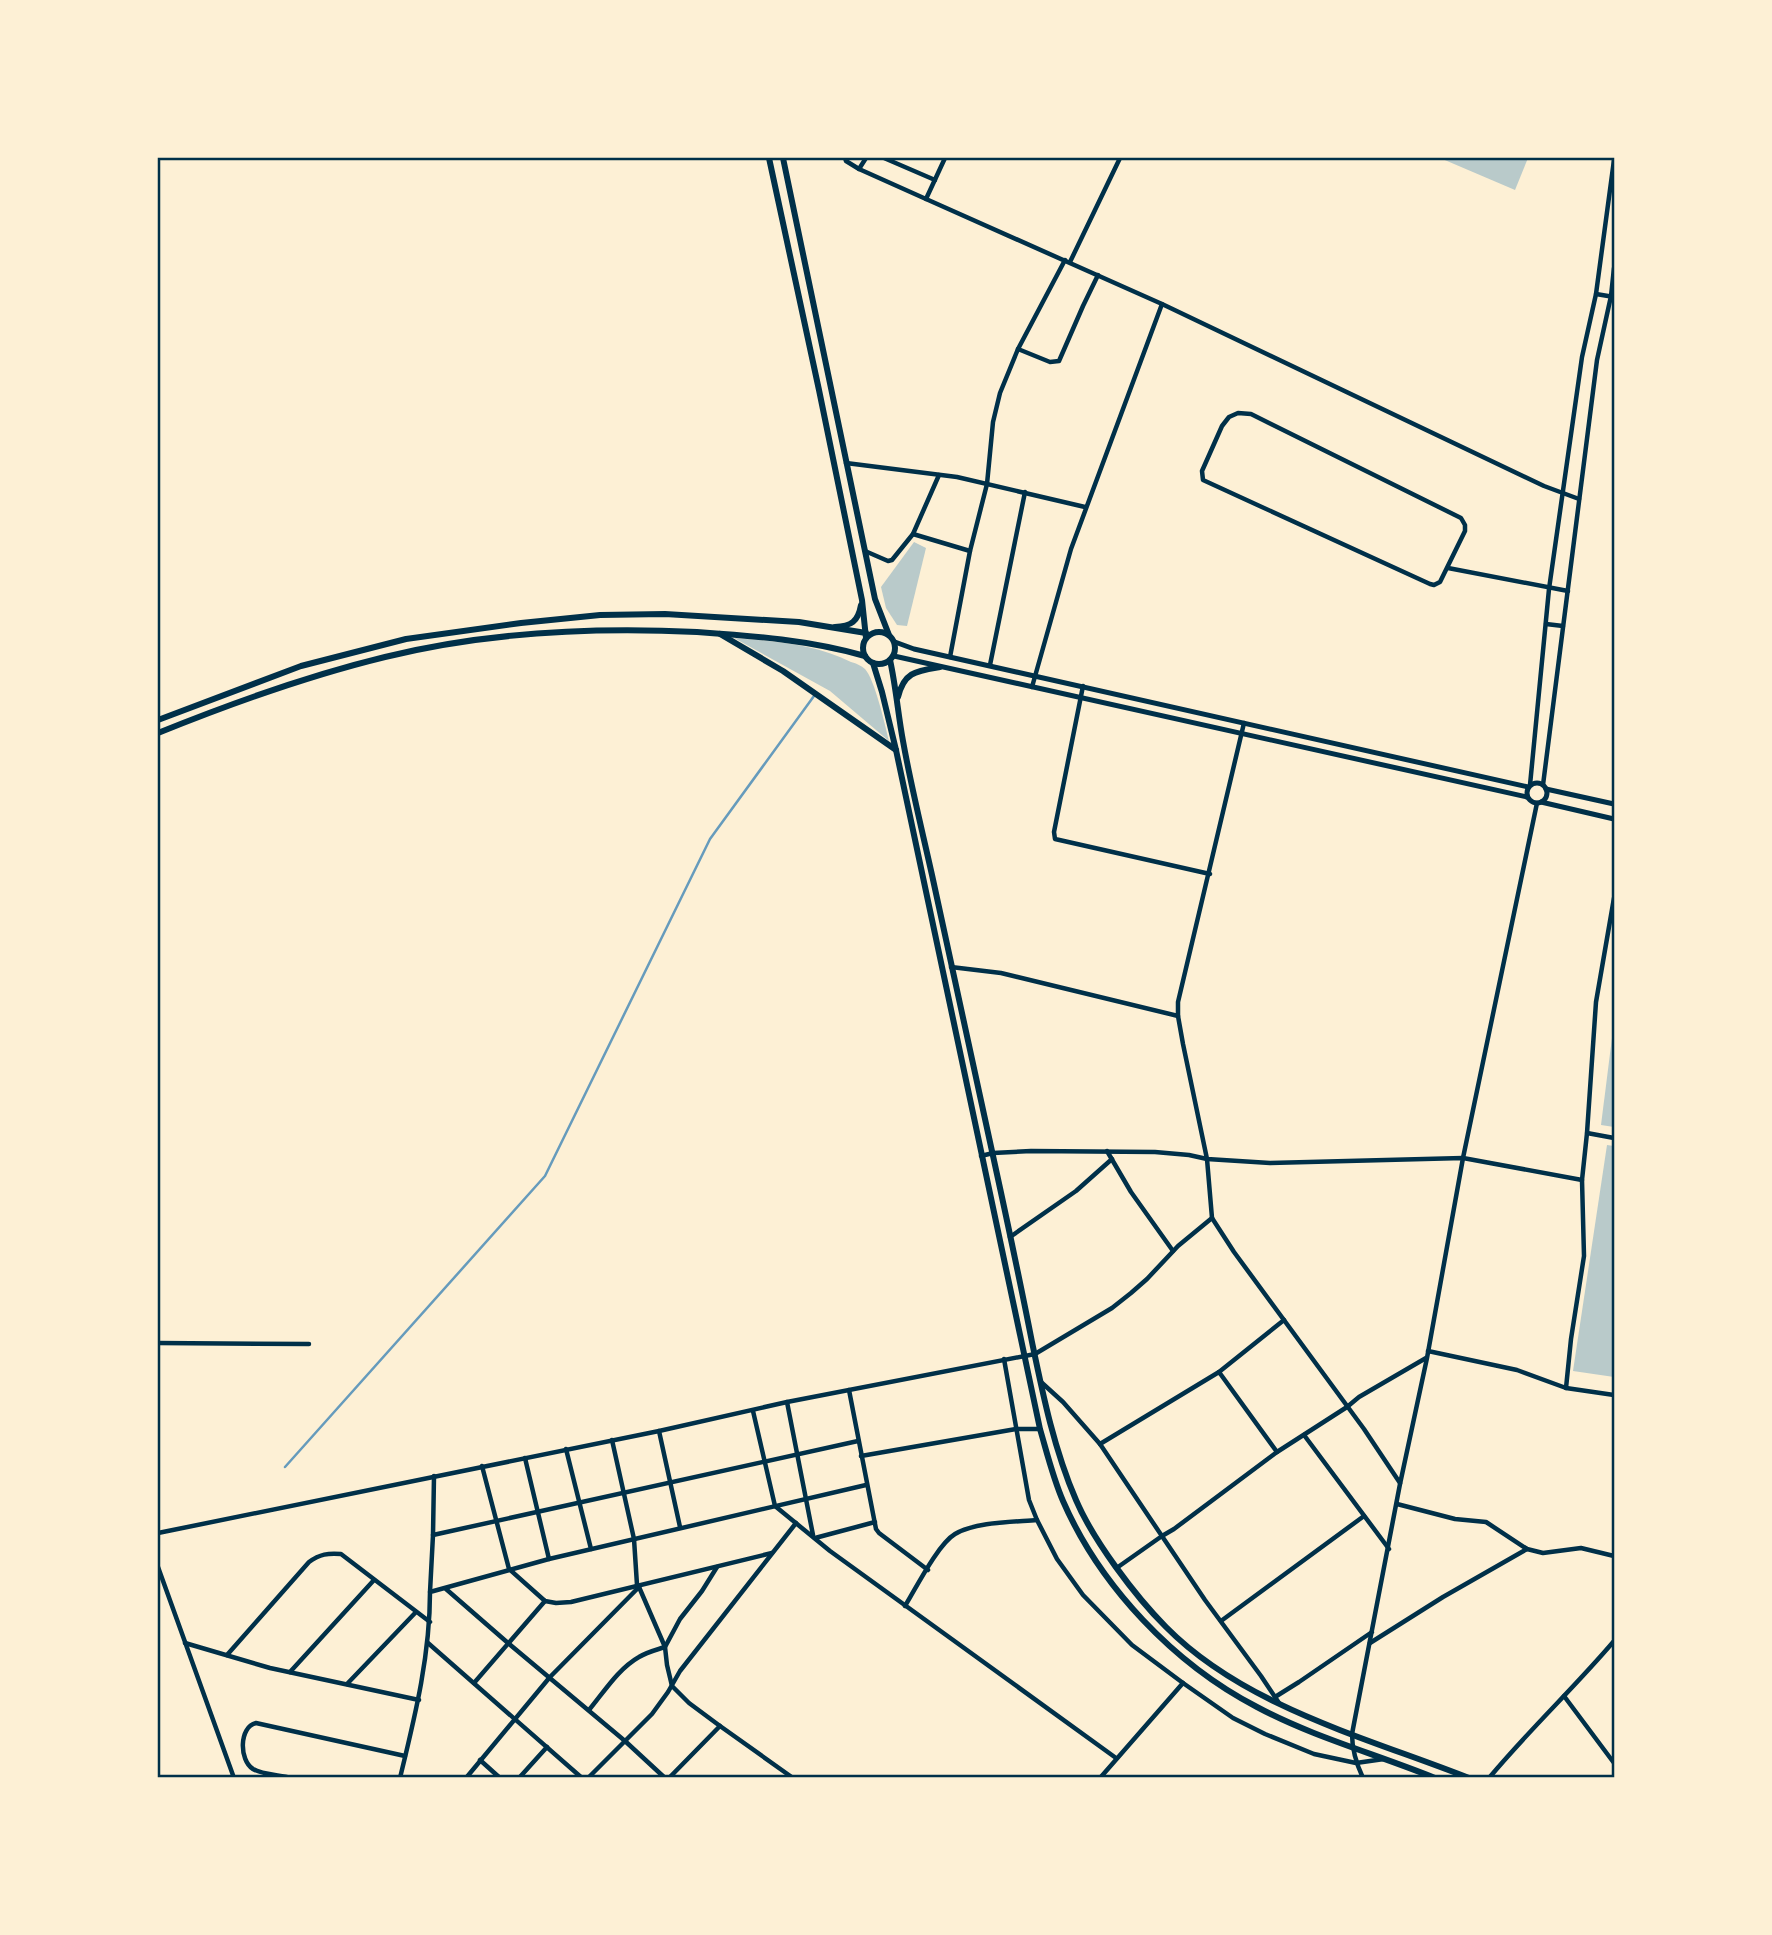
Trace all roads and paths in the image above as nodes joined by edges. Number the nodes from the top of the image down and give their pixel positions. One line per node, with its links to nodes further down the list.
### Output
1 (769, 158): 32 (main road)
2 (783, 158): 19 (main road)
3 (845, 158): 9 (street)
4 (866, 158): 9 (street)
5 (884, 158): 10 (street)
6 (945, 158): 10 (street)
7 (1121, 158): 12 (street)
8 (1615, 160): 15 (street)
9 (859, 169): 11 (street)
10 (935, 180): 11 (street)
11 (926, 199): 12 (street)
12 (1068, 261): 14 (street); 18 (street)
13 (1615, 268): 16 (street)
14 (1098, 275): 17 (street); 18 (street)
15 (1596, 295): 16 (street); 23 (street)
16 (1613, 296): 24 (street)
17 (1162, 304): 23 (street); 25 (street)
18 (1018, 349): 21 (street)
19 (846, 463): 20 (street); 27 (main road)
20 (939, 475): 21 (street); 26 (street)
21 (987, 485): 22 (street); 28 (street)
22 (1025, 492): 25 (street); 47 (street)
23 (1563, 494): 24 (street); 30 (street)
24 (1579, 499): 31 (street)
25 (1086, 507): 49 (street)
26 (913, 534): 27 (street); 28 (street)
27 (865, 551): 40 (main road)
28 (970, 551): 44 (street)
29 (1448, 568): 29 (street); 30 (street)
30 (1549, 589): 31 (street); 35 (street)
31 (1568, 591): 36 (street)
32 (862, 600): 37 (main road); 41 (main road)
33 (665, 614): 34 (main road); 38 (main road); 54 (main road)
34 (720, 617): 37 (main road); 39 (main road)
35 (1546, 624): 36 (street); 61 (street)
36 (1563, 626): 62 (street)
37 (835, 627): 41 (main road)
38 (665, 631): 39 (main road); 56 (main road)
39 (720, 634): 43 (main road); 60 (main road)
40 (888, 635): 41 (main road); 42 (main road)
41 (866, 636): 43 (main road)
42 (895, 642): 44 (street); 45 (main road)
43 (865, 656): 46 (main road)
44 (950, 657): 47 (street)
45 (892, 658): 46 (main road); 48 (street); 53 (main road)
46 (873, 663): 60 (main road)
47 (990, 665): 49 (street)
48 (940, 667): 51 (street); 53 (main road)
49 (1035, 675): 50 (street); 51 (street)
50 (1083, 685): 52 (street); 55 (street)
51 (1032, 687): 52 (street)
52 (1080, 697): 57 (street); 69 (street)
53 (897, 702): 71 (main road)
54 (158, 720)
55 (1244, 722): 57 (street); 58 (street)
56 (158, 733)
57 (1242, 733): 59 (street); 69 (street)
58 (1298, 735): 59 (street); 61 (street)
59 (1295, 745): 63 (street)
60 (896, 750): 72 (main road)
61 (1529, 786): 62 (street); 63 (street)
62 (1545, 787): 64 (street); 65 (street)
63 (1527, 797): 65 (street)
64 (1586, 797): 66 (street); 67 (street)
65 (1539, 802): 67 (street); 80 (street)
66 (1615, 803)
67 (1582, 811): 68 (street)
68 (1615, 819)
69 (1210, 874): 74 (street)
70 (1615, 898): 75 (street)
71 (940, 911): 72 (main road); 73 (main road)
72 (930, 912): 79 (main road)
73 (951, 967): 74 (street); 78 (main road)
74 (1178, 1016): 82 (street)
75 (1587, 1133): 76 (street); 83 (street)
76 (1615, 1138)
77 (1107, 1151): 78 (street); 81 (street); 82 (street)
78 (993, 1153): 79 (street); 85 (main road)
79 (981, 1157): 92 (main road)
80 (1463, 1158): 82 (street); 83 (street); 91 (street)
81 (1112, 1159): 85 (street); 86 (street)
82 (1208, 1159): 84 (street)
83 (1582, 1180): 96 (street)
84 (1212, 1218): 86 (street); 87 (street)
85 (1010, 1237): 90 (main road)
86 (1173, 1251): 90 (street)
87 (1284, 1320): 94 (street); 100 (street)
88 (158, 1343): 89 (street)
89 (309, 1344)
90 (1035, 1354): 92 (street); 95 (main road)
91 (1427, 1354): 96 (street); 100 (street); 118 (street)
92 (1024, 1356): 93 (street); 103 (main road)
93 (1003, 1359): 97 (street); 102 (street)
94 (1219, 1372): 108 (street); 110 (street)
95 (1040, 1381): 108 (street); 145 (main road)
96 (1566, 1388): 98 (street)
97 (849, 1390): 99 (street); 107 (street)
98 (1615, 1395)
99 (787, 1402): 101 (street); 111 (street)
100 (1347, 1406): 105 (street); 118 (street)
101 (753, 1411): 104 (street); 114 (street)
102 (1016, 1429): 103 (street); 113 (street); 128 (street)
103 (1040, 1429): 180 (main road)
104 (659, 1431): 106 (street); 117 (street)
105 (1304, 1435): 110 (street); 126 (street)
106 (612, 1440): 109 (street); 120 (street)
107 (858, 1441): 111 (street); 113 (street)
108 (1100, 1444): 134 (street)
109 (566, 1449): 112 (street); 122 (street)
110 (1277, 1452): 134 (street)
111 (798, 1453): 114 (street); 121 (street)
112 (525, 1457): 115 (street); 125 (street)
113 (861, 1457): 119 (street)
114 (764, 1461): 117 (street); 124 (street)
115 (482, 1466): 116 (street); 127 (street)
116 (434, 1476): 132 (street); 133 (street)
117 (670, 1481): 120 (street); 131 (street)
118 (1400, 1484): 123 (street)
119 (866, 1485): 121 (street); 129 (street)
120 (624, 1492): 122 (street); 136 (street)
121 (806, 1500): 124 (street); 135 (street)
122 (580, 1502): 125 (street); 137 (street)
123 (1397, 1504): 138 (street); 139 (street)
124 (775, 1506): 130 (street); 131 (street)
125 (538, 1511): 127 (street); 142 (street)
126 (1364, 1516): 138 (street); 156 (street)
127 (497, 1520): 133 (street); 146 (street)
128 (1037, 1520): 147 (street); 168 (street)
129 (875, 1522): 135 (street); 147 (street)
130 (796, 1523): 135 (street); 140 (street)
131 (680, 1527): 136 (street)
132 (158, 1533)
133 (433, 1535): 151 (street)
134 (1162, 1536): 145 (street); 156 (street)
135 (814, 1538): 153 (street)
136 (634, 1539): 137 (street); 149 (street)
137 (591, 1549): 142 (street)
138 (1389, 1549): 157 (street)
139 (1527, 1549): 141 (street); 162 (street)
140 (772, 1553): 143 (street); 170 (street)
141 (1615, 1556)
142 (549, 1559): 146 (street)
143 (717, 1566): 149 (street); 163 (street)
144 (158, 1567): 159 (street)
145 (1118, 1567): 174 (main road)
146 (509, 1569): 150 (street); 152 (street)
147 (928, 1570): 153 (street)
148 (374, 1580): 154 (street); 164 (street); 165 (street)
149 (638, 1586): 152 (street); 163 (street); 166 (street)
150 (445, 1588): 151 (street); 161 (street)
151 (430, 1592): 155 (street)
152 (545, 1601): 161 (street)
153 (905, 1606): 183 (street)
154 (416, 1612): 155 (street); 169 (street)
155 (430, 1622): 160 (street)
156 (1221, 1622): 172 (street)
157 (1372, 1632): 162 (street); 172 (street)
158 (1615, 1641): 171 (street)
159 (185, 1643): 164 (street); 188 (street)
160 (428, 1643): 167 (street); 173 (street)
161 (508, 1643): 166 (street); 167 (street)
162 (1370, 1643): 178 (street)
163 (665, 1647): 170 (street); 175 (street)
164 (227, 1655): 165 (street)
165 (290, 1672): 169 (street)
166 (550, 1676): 175 (street); 176 (street)
167 (474, 1683): 176 (street)
168 (1183, 1683): 183 (street); 186 (street)
169 (347, 1684): 173 (street)
170 (672, 1686): 177 (street); 179 (street)
171 (1564, 1696): 187 (street); 202 (street)
172 (1275, 1697): 174 (street)
173 (419, 1700): 182 (street)
174 (1279, 1704): 178 (main road)
175 (589, 1710): 179 (street)
176 (515, 1720): 181 (street); 185 (street)
177 (720, 1726): 196 (street); 197 (street)
178 (1352, 1734): 180 (street); 201 (main road)
179 (625, 1741): 195 (street); 196 (street)
180 (1352, 1746): 184 (main road); 186 (street)
181 (547, 1747): 193 (street); 194 (street)
182 (405, 1756): 189 (street); 190 (street)
183 (1116, 1758): 198 (street)
184 (1388, 1759): 186 (street); 200 (main road)
185 (480, 1760): 191 (street); 192 (street)
186 (1356, 1763): 199 (street)
187 (1615, 1763)
188 (234, 1777)
189 (291, 1777)
190 (400, 1777)
191 (466, 1777)
192 (500, 1777)
193 (519, 1777)
194 (582, 1777)
195 (589, 1777)
196 (667, 1777)
197 (793, 1777)
198 (1100, 1777)
199 (1363, 1777)
200 (1435, 1777)
201 (1469, 1777)
202 (1489, 1777)

